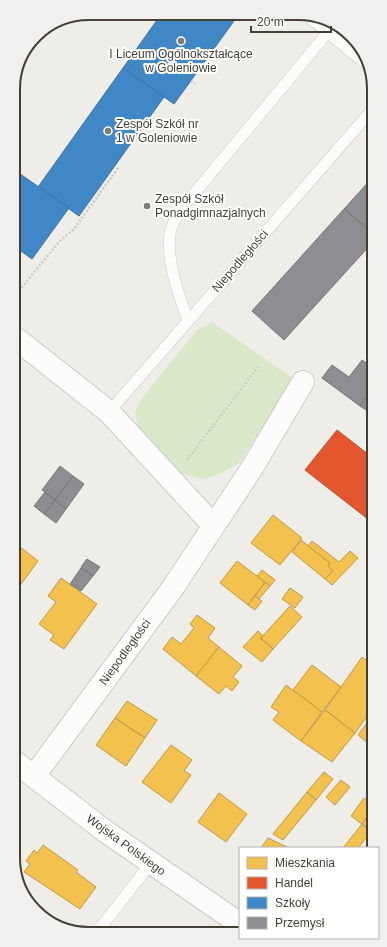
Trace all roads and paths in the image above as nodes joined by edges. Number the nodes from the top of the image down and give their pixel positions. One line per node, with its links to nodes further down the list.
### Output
1 (316, 23): 2 (lane)
2 (328, 32): 3 (lane); 9 (lane)
3 (360, 60)
4 (190, 81): 5 (path)
5 (195, 84)
6 (367, 116): 9 (lane, Niepodległości)
7 (118, 168): 8 (path)
8 (20, 290)
9 (188, 321): 13 (lane, Niepodległości)
10 (20, 342): 13 (street)
11 (258, 367): 14 (path)
12 (303, 382): 15 (street, Niepodległości)
13 (109, 412): 14 (street)
14 (172, 479): 15 (street)
15 (213, 525): 17 (street, Niepodległości)
16 (20, 766): 17 (street, Wojska Polskiego)
17 (34, 776): 18 (street, Wojska Polskiego)
18 (151, 863): 19 (street, Wojska Polskiego); 20 (lane)
19 (239, 923)
20 (101, 927)

